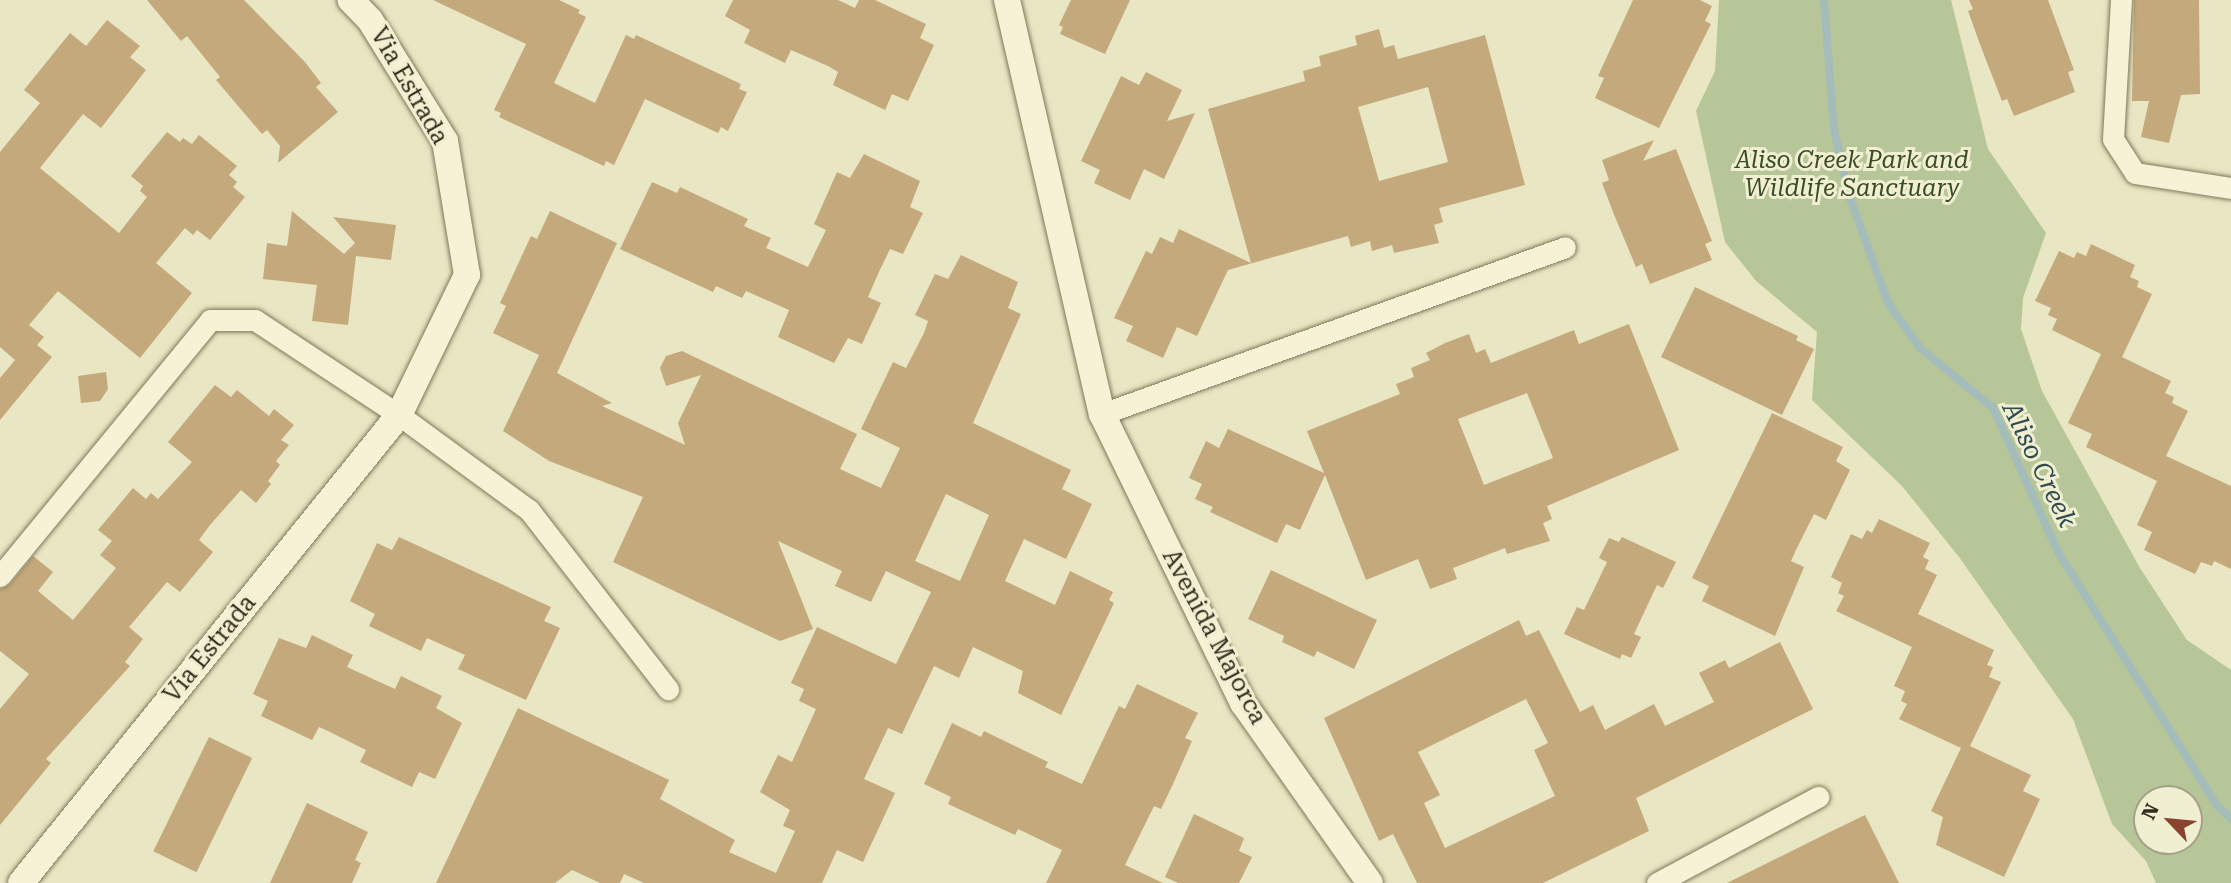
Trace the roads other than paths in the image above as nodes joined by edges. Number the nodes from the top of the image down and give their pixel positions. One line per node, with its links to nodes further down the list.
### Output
1 (351, 0): 7 (street, Via Estrada)
2 (1007, 0): 6 (street, Avenida Majorca)
3 (2121, 0): 4 (street)
4 (2231, 188)
5 (1564, 247): 6 (street)
6 (1102, 414): 12 (street, Avenida Majorca)
7 (399, 415): 8 (street); 9 (street); 11 (street, Via Estrada)
8 (0, 576)
9 (668, 689)
10 (1818, 797): 13 (street)
11 (22, 883)
12 (1370, 883)
13 (1657, 883)

